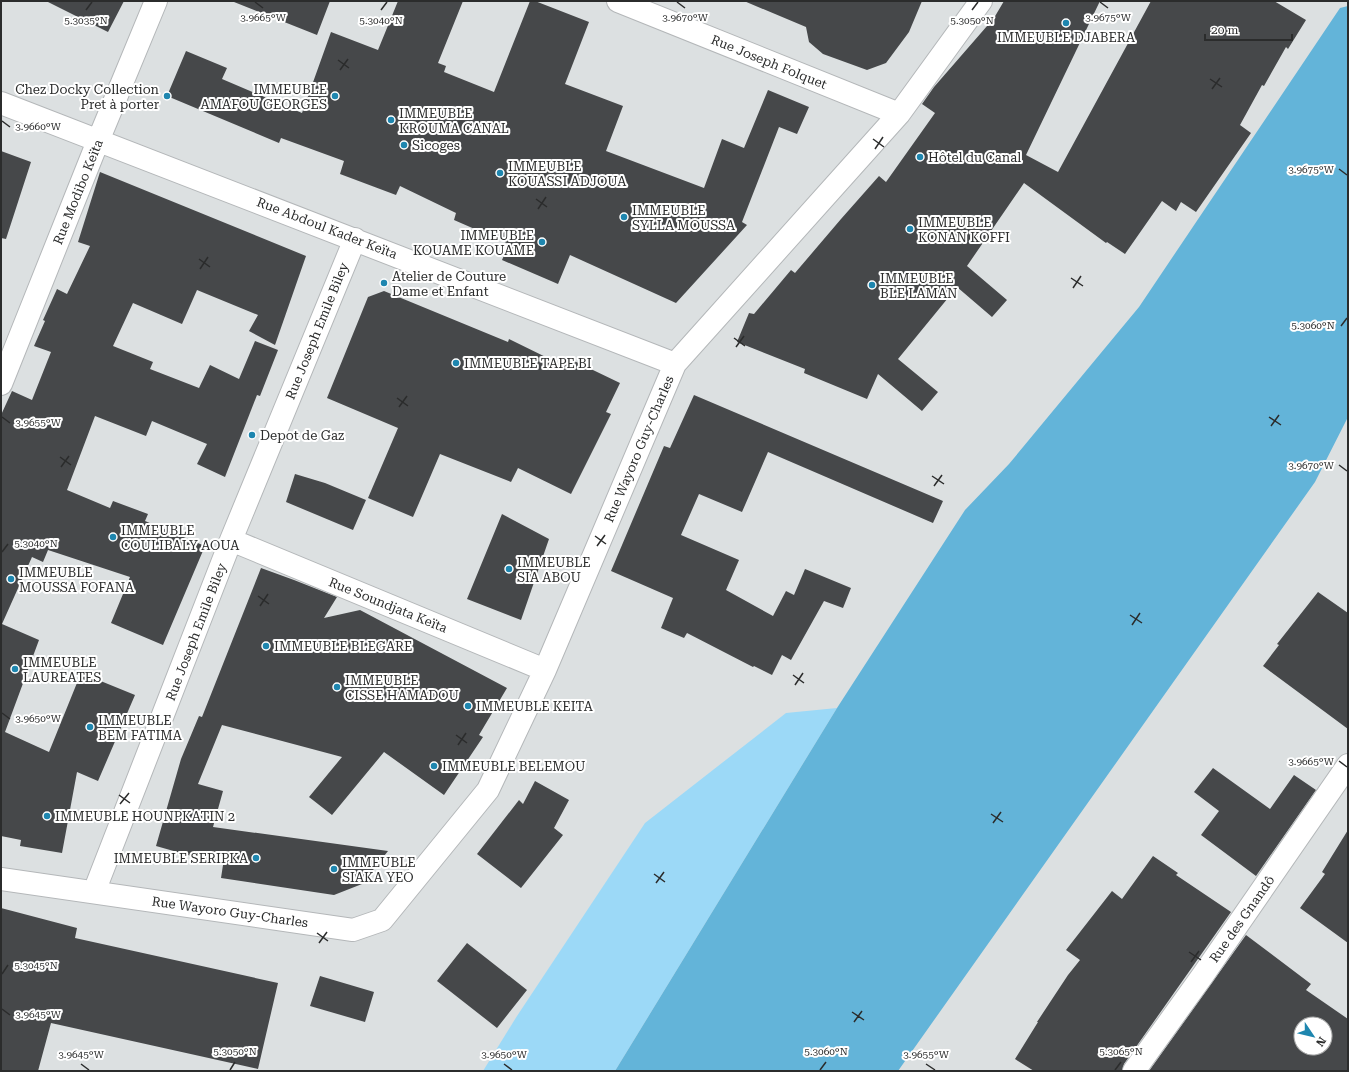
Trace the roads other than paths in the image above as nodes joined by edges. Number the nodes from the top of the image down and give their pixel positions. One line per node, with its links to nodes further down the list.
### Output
1 (156, 1): 6 (street, Rue Modibo Keïta)
2 (618, 1): 5 (street, Rue Joseph Folquet)
3 (981, 1): 5 (street, Rue Wayoro Guy-Charles)
4 (1, 103): 6 (street, Rue Abdoul Kader Keïta)
5 (899, 114): 8 (street, Rue Wayoro Guy-Charles)
6 (98, 140): 7 (street, Rue Abdoul Kader Keïta); 9 (street, Rue Modibo Keïta)
7 (355, 239): 8 (street, Rue Abdoul Kader Keïta); 10 (street, Rue Joseph Emile Biley)
8 (675, 364): 11 (street, Rue Wayoro Guy-Charles)
9 (1, 384)
10 (231, 540): 11 (street, Rue Soundjata Keïta); 14 (street, Rue Joseph Emile Biley)
11 (546, 670): 14 (street, Rue Wayoro Guy-Charles)
12 (1348, 765): 15 (street, Rue des Gnandô)
13 (1, 879): 14 (street, Rue Wayoro Guy-Charles)
14 (94, 892)
15 (1134, 1071)

